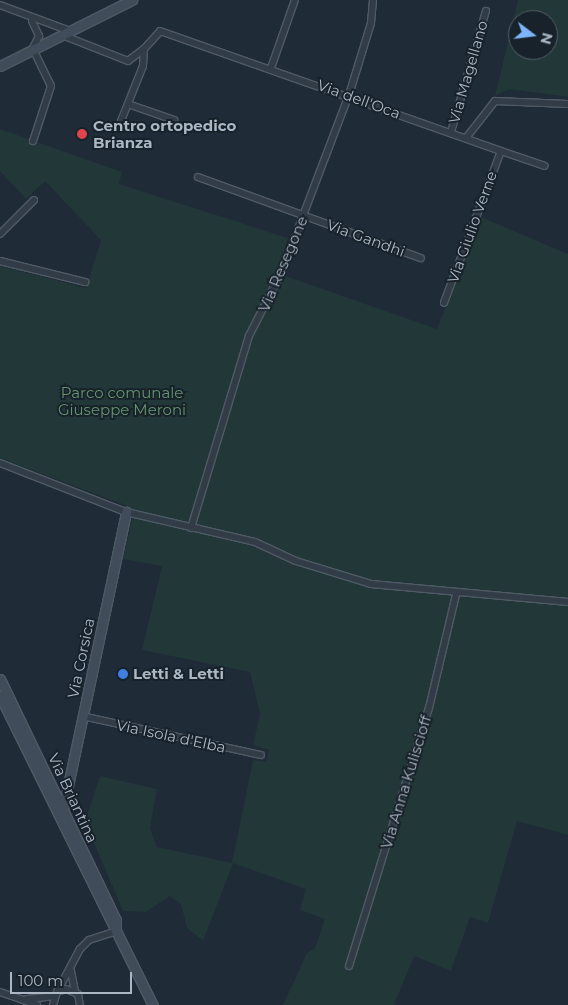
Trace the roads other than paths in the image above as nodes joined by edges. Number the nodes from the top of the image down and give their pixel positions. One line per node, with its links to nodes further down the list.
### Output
1 (132, 0): 7 (main road)
2 (295, 0): 11 (street)
3 (371, 1): 12 (street, Via Resegone)
4 (0, 5): 6 (street, Via dell'Oca)
5 (486, 11): 17 (street, Via Magellano)
6 (31, 20): 7 (street, Via dell'Oca); 8 (street)
7 (66, 33): 8 (main road); 9 (street, Via dell'Oca)
8 (33, 49): 10 (main road); 19 (street)
9 (144, 49): 11 (street, Via dell'Oca); 13 (street)
10 (0, 66)
11 (271, 68): 12 (street, Via dell'Oca)
12 (349, 95): 17 (street, Via dell'Oca); 24 (street, Via Resegone)
13 (128, 104): 15 (street); 16 (street)
14 (568, 104): 18 (street)
15 (174, 120)
16 (121, 121)
17 (451, 132): 18 (street, Via dell'Oca)
18 (466, 138): 20 (street)
19 (33, 141)
20 (501, 151): 21 (street); 29 (street, Via Giulio Verne)
21 (545, 166)
22 (198, 177): 24 (street, Via Gandhi)
23 (34, 200): 25 (street)
24 (303, 215): 26 (street, Via Gandhi); 32 (street, Via Resegone)
25 (0, 234)
26 (421, 258)
27 (0, 261): 28 (street)
28 (85, 282)
29 (444, 303)
30 (0, 463): 31 (street)
31 (126, 512): 32 (street); 37 (main road, Via Corsica)
32 (191, 528): 33 (street)
33 (456, 595): 34 (street); 41 (street, Via Anna Kuliscioff)
34 (568, 602)
35 (0, 678): 39 (main road, Via Briantina)
36 (0, 696): 40 (main road, Via Briantina)
37 (82, 716): 38 (street, Via Isola d'Elba); 39 (main road, Via Corsica)
38 (261, 755)
39 (63, 809): 40 (main road, Via Briantina)
40 (116, 931): 42 (street); 50 (main road, Via Briantina)
41 (349, 966)
42 (71, 967): 43 (street); 45 (street)
43 (75, 991): 45 (street); 49 (street)
44 (0, 992): 46 (street)
45 (56, 994): 46 (street); 48 (street)
46 (24, 999): 47 (street)
47 (37, 1005)
48 (53, 1005)
49 (80, 1005)
50 (153, 1005)

